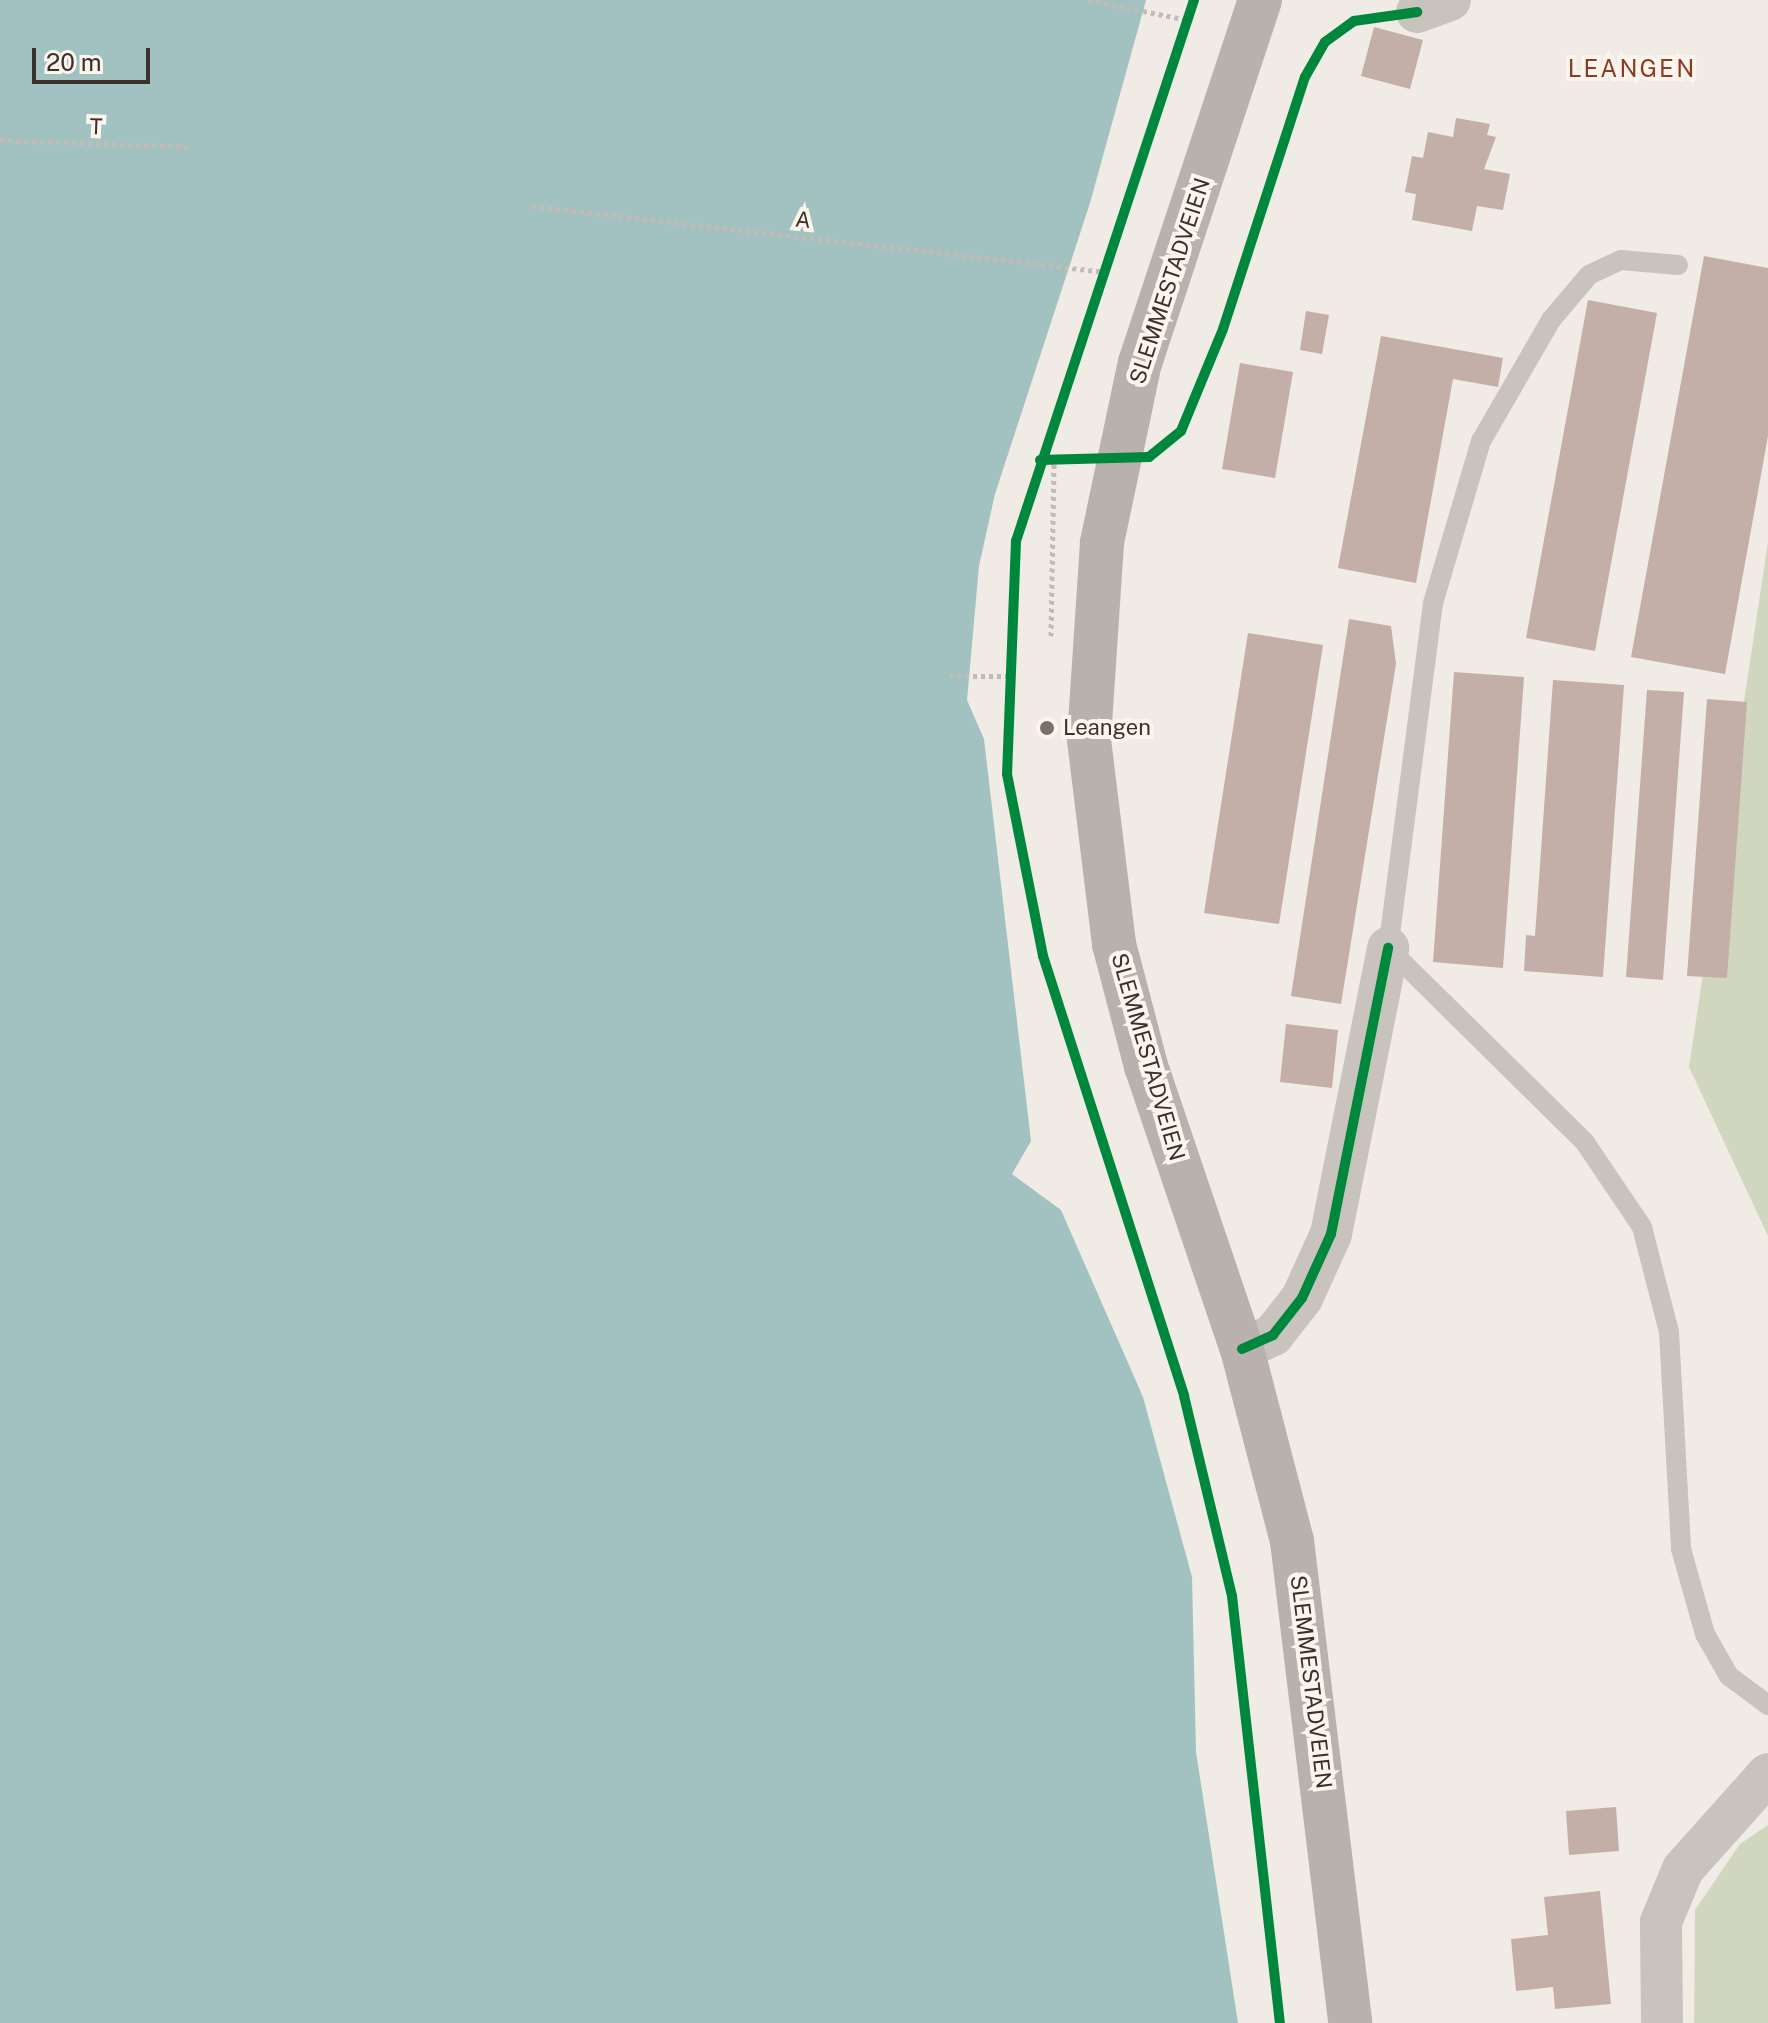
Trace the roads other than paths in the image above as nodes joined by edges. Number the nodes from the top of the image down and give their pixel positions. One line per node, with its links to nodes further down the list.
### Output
1 (1260, 0): 4 (main road, SLEMMESTADVEIEN)
2 (1678, 265): 3 (lane)
3 (1388, 948): 4 (street); 5 (lane)
4 (1242, 1349): 7 (main road, SLEMMESTADVEIEN)
5 (1768, 1705)
6 (1768, 1774): 8 (street)
7 (1350, 2023)
8 (1662, 2023)

